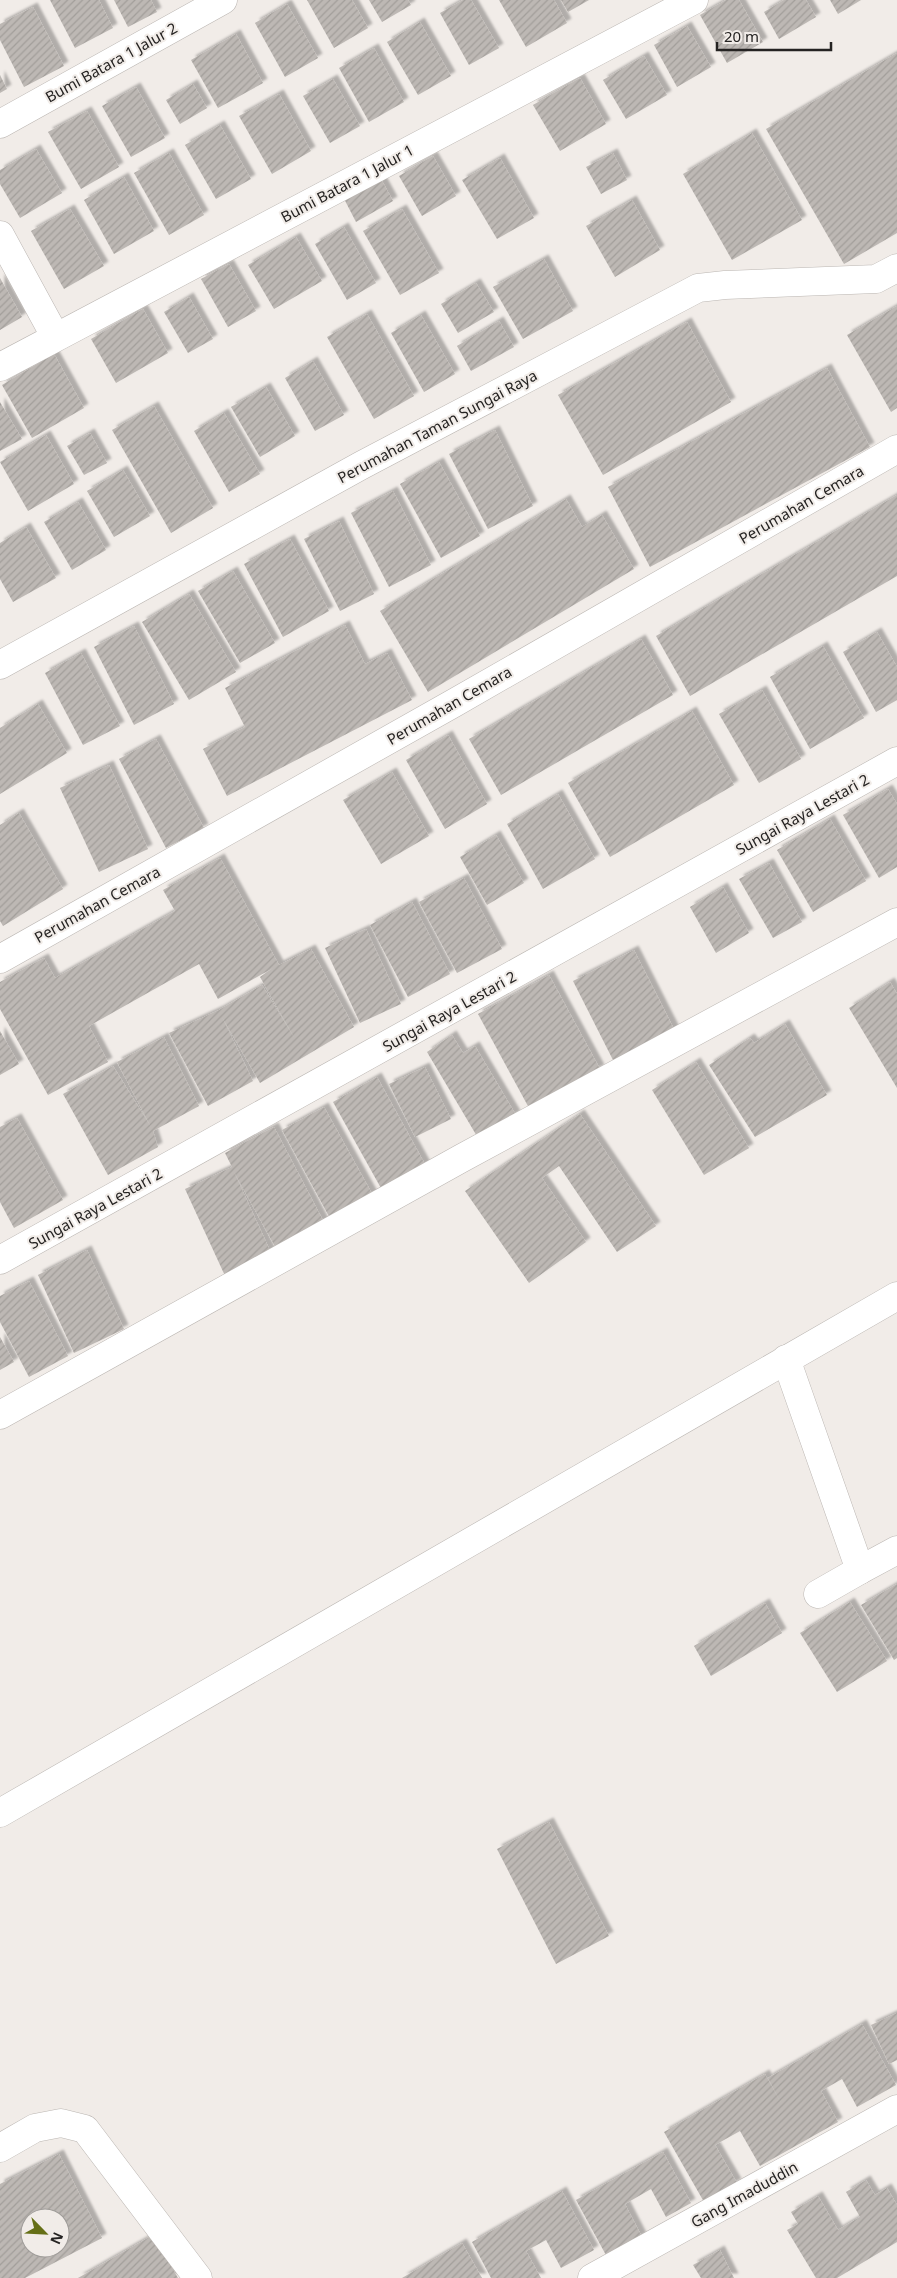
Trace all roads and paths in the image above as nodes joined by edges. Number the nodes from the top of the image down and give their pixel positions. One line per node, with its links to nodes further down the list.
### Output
1 (222, 0): 3 (street, Bumi Batara 1 Jalur 2)
2 (694, 0): 6 (street, Bumi Batara 1 Jalur 1)
3 (0, 124)
4 (0, 235): 6 (street)
5 (897, 268): 9 (street, Perumahan Taman Sungai Raya)
6 (55, 336): 7 (street, Bumi Batara 1 Jalur 1)
7 (0, 367)
8 (897, 449): 12 (street, Perumahan Cemara)
9 (0, 664)
10 (897, 761): 13 (street, Sungai Raya Lestari 2)
11 (897, 922): 16 (street)
12 (0, 959)
13 (0, 1260)
14 (897, 1296): 15 (street)
15 (786, 1359): 18 (street); 20 (street)
16 (0, 1414)
17 (897, 1550): 18 (street)
18 (860, 1570): 19 (street)
19 (818, 1594)
20 (0, 1813)
21 (897, 2109): 24 (street, Gang Imaduddin)
22 (0, 2148): 23 (street)
23 (198, 2278)
24 (592, 2278)

